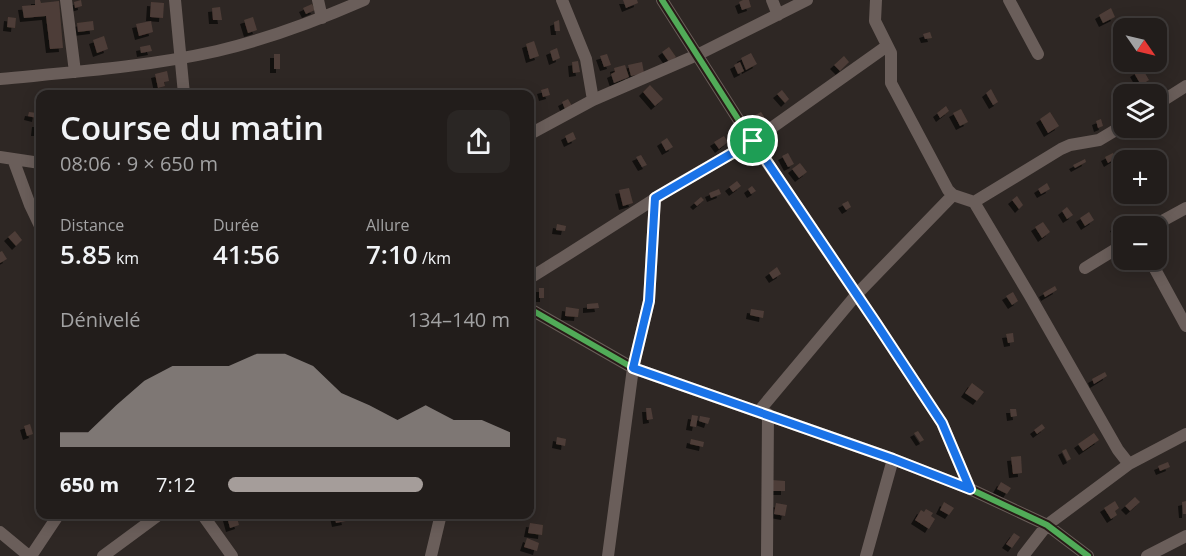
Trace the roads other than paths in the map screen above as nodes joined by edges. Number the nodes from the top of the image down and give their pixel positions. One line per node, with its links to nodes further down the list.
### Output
1 (66, 0): 17 (street)
2 (175, 0): 16 (street)
3 (318, 0): 12 (street)
4 (364, 0): 12 (street)
5 (562, 0): 22 (street)
6 (662, 0): 15 (street)
7 (772, 0): 11 (street)
8 (807, 0): 11 (street)
9 (876, 0): 13 (street)
10 (1009, 0): 14 (street)
11 (778, 15): 15 (street)
12 (322, 18): 16 (street)
13 (887, 46): 25 (street); 29 (street)
14 (1038, 54)
15 (697, 55): 22 (street); 25 (street)
16 (181, 58): 17 (street); 20 (street)
17 (75, 72): 18 (street)
18 (0, 80)
19 (1186, 86): 21 (street)
20 (184, 90)
21 (1167, 98)
22 (593, 100): 23 (street)
23 (534, 132)
24 (1113, 132): 31 (street)
25 (753, 141): 30 (street); 39 (street)
26 (0, 158): 27 (street)
27 (13, 159): 28 (street); 33 (street)
28 (36, 162)
29 (953, 195): 31 (street); 39 (street)
30 (655, 198): 38 (street); 42 (street)
31 (974, 202): 46 (street)
32 (1186, 208): 34 (street)
33 (36, 218)
34 (1167, 218)
35 (1113, 251): 36 (street)
36 (1085, 268)
37 (1156, 270): 41 (street)
38 (534, 276)
39 (857, 294): 43 (street); 47 (street)
40 (534, 311): 42 (street)
41 (1184, 319)
42 (633, 368): 43 (street); 59 (street)
43 (763, 413): 45 (street); 60 (street)
44 (1186, 434): 46 (street)
45 (893, 459): 47 (street); 61 (street)
46 (1129, 464): 52 (street)
47 (970, 489): 52 (street)
48 (56, 519): 56 (street)
49 (153, 519): 57 (street)
50 (206, 519): 58 (street)
51 (440, 519): 55 (street)
52 (1047, 525): 62 (street); 63 (street)
53 (0, 532): 56 (street)
54 (1186, 536): 64 (street)
55 (434, 555)
56 (30, 556)
57 (103, 556)
58 (232, 556)
59 (608, 556)
60 (767, 556)
61 (866, 556)
62 (1023, 556)
63 (1088, 556)
64 (1147, 556)

